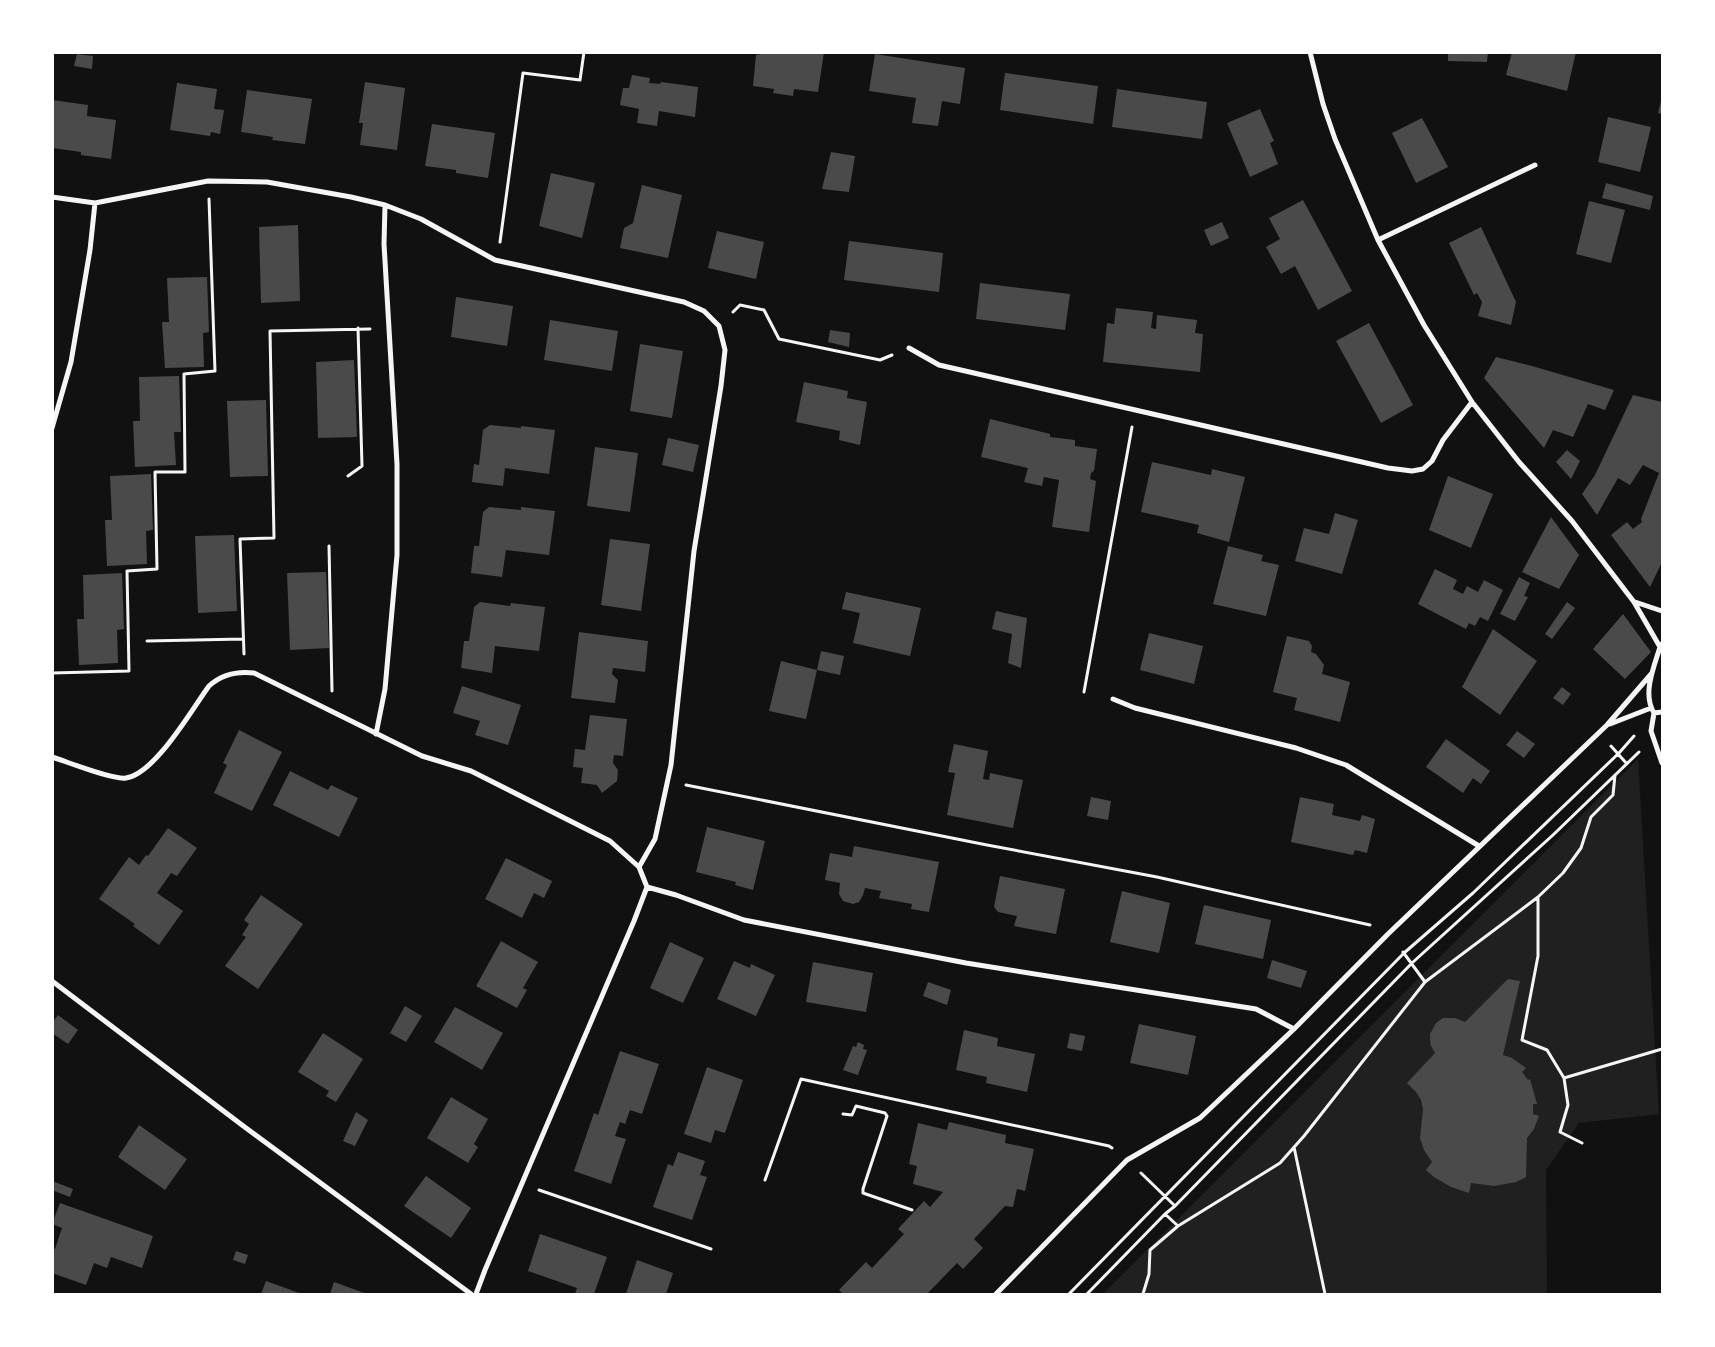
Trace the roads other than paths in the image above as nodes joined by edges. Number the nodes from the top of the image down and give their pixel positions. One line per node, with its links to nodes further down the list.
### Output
1 (1310, 52): 6 (street)
2 (1535, 166): 6 (street)
3 (52, 197): 4 (street)
4 (95, 203): 5 (street); 9 (street)
5 (385, 205): 18 (street); 22 (street)
6 (1378, 240): 8 (street)
7 (909, 348): 8 (street)
8 (1472, 402): 10 (street)
9 (52, 428)
10 (1634, 602): 11 (street); 12 (street)
11 (1662, 611)
12 (1661, 645): 13 (street)
13 (1652, 673): 15 (street); 17 (street)
14 (1113, 700): 21 (street)
15 (1652, 711): 16 (street); 17 (street); 20 (street)
16 (1662, 712)
17 (1607, 725): 21 (street)
18 (376, 734): 19 (street); 22 (street)
19 (52, 757)
20 (1662, 763)
21 (1479, 846): 25 (street)
22 (639, 867): 23 (street)
23 (647, 887): 25 (street); 27 (street)
24 (52, 981): 26 (street)
25 (1294, 1029): 28 (street)
26 (470, 1294)
27 (476, 1294)
28 (996, 1294)

